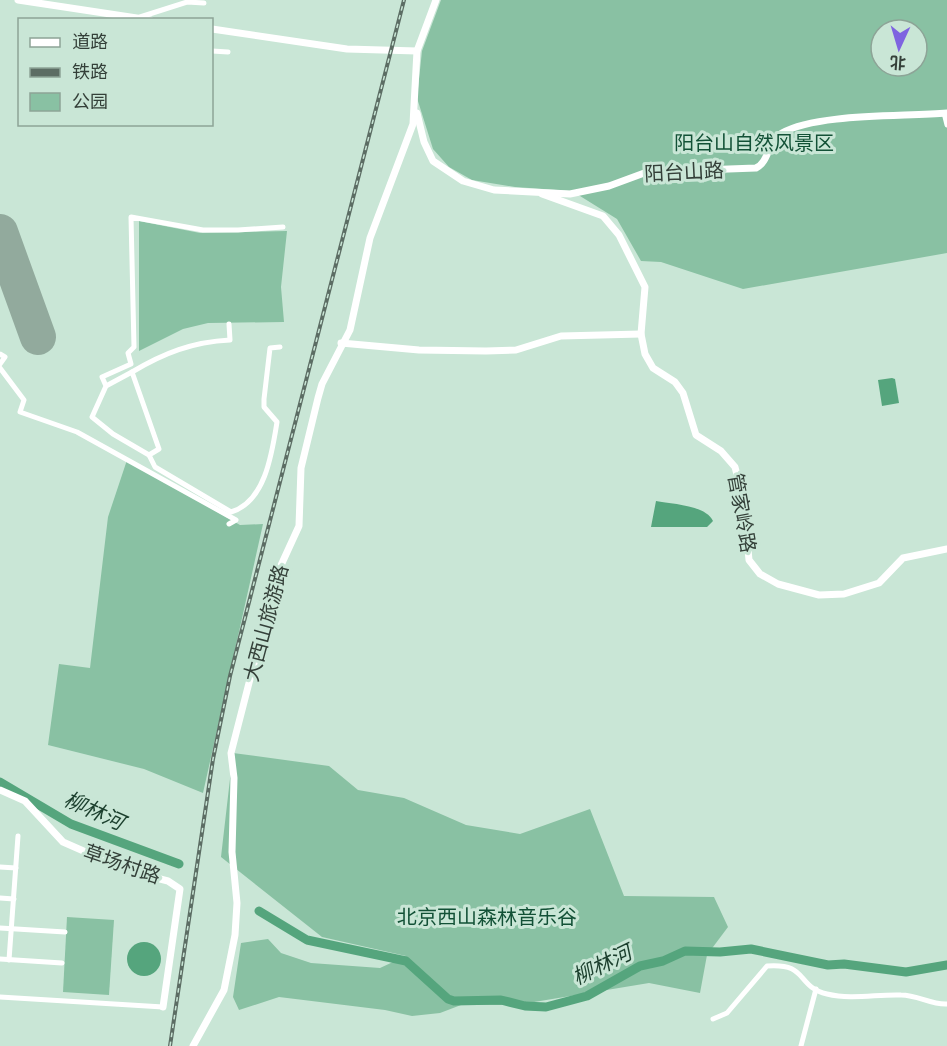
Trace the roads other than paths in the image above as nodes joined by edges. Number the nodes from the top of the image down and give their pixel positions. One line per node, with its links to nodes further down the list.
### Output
1 (18, 0): 3 (street)
2 (436, 0): 8 (street, 大西山旅游路)
3 (51, 2): 5 (street)
4 (204, 3): 5 (street)
5 (138, 18)
6 (213, 29): 8 (street)
7 (213, 51): 9 (street)
8 (417, 51): 10 (street, 大西山旅游路)
9 (228, 52)
10 (416, 105): 13 (street, 大西山旅游路); 14 (street, 阳台山路)
11 (946, 113): 12 (street); 15 (street, 阳台山路)
12 (947, 125)
13 (407, 140): 14 (street); 19 (street, 大西山旅游路)
14 (424, 142): 15 (street, 阳台山路)
15 (542, 194): 18 (street, 管家岭路)
16 (283, 227): 24 (street)
17 (229, 324): 23 (street)
18 (641, 334): 19 (street); 27 (street, 管家岭路)
19 (341, 344): 45 (street, 大西山旅游路)
20 (280, 347): 25 (street)
21 (0, 354): 22 (street)
22 (0, 366): 26 (street)
23 (132, 372): 24 (street); 25 (street)
24 (106, 386): 25 (street)
25 (149, 455)
26 (229, 524)
27 (947, 549)
28 (0, 790): 43 (street, 草场村路)
29 (18, 836): 31 (street)
30 (0, 867): 31 (street)
31 (16, 868): 33 (street)
32 (0, 898): 33 (street)
33 (14, 899): 35 (street)
34 (0, 928): 35 (street)
35 (11, 929): 36 (street); 38 (street)
36 (65, 932)
37 (0, 959): 38 (street)
38 (9, 960): 39 (street)
39 (62, 963)
40 (816, 989): 42 (street); 44 (street); 46 (street)
41 (0, 997): 43 (street)
42 (947, 1004)
43 (163, 1007)
44 (713, 1019)
45 (193, 1046)
46 (801, 1046)

